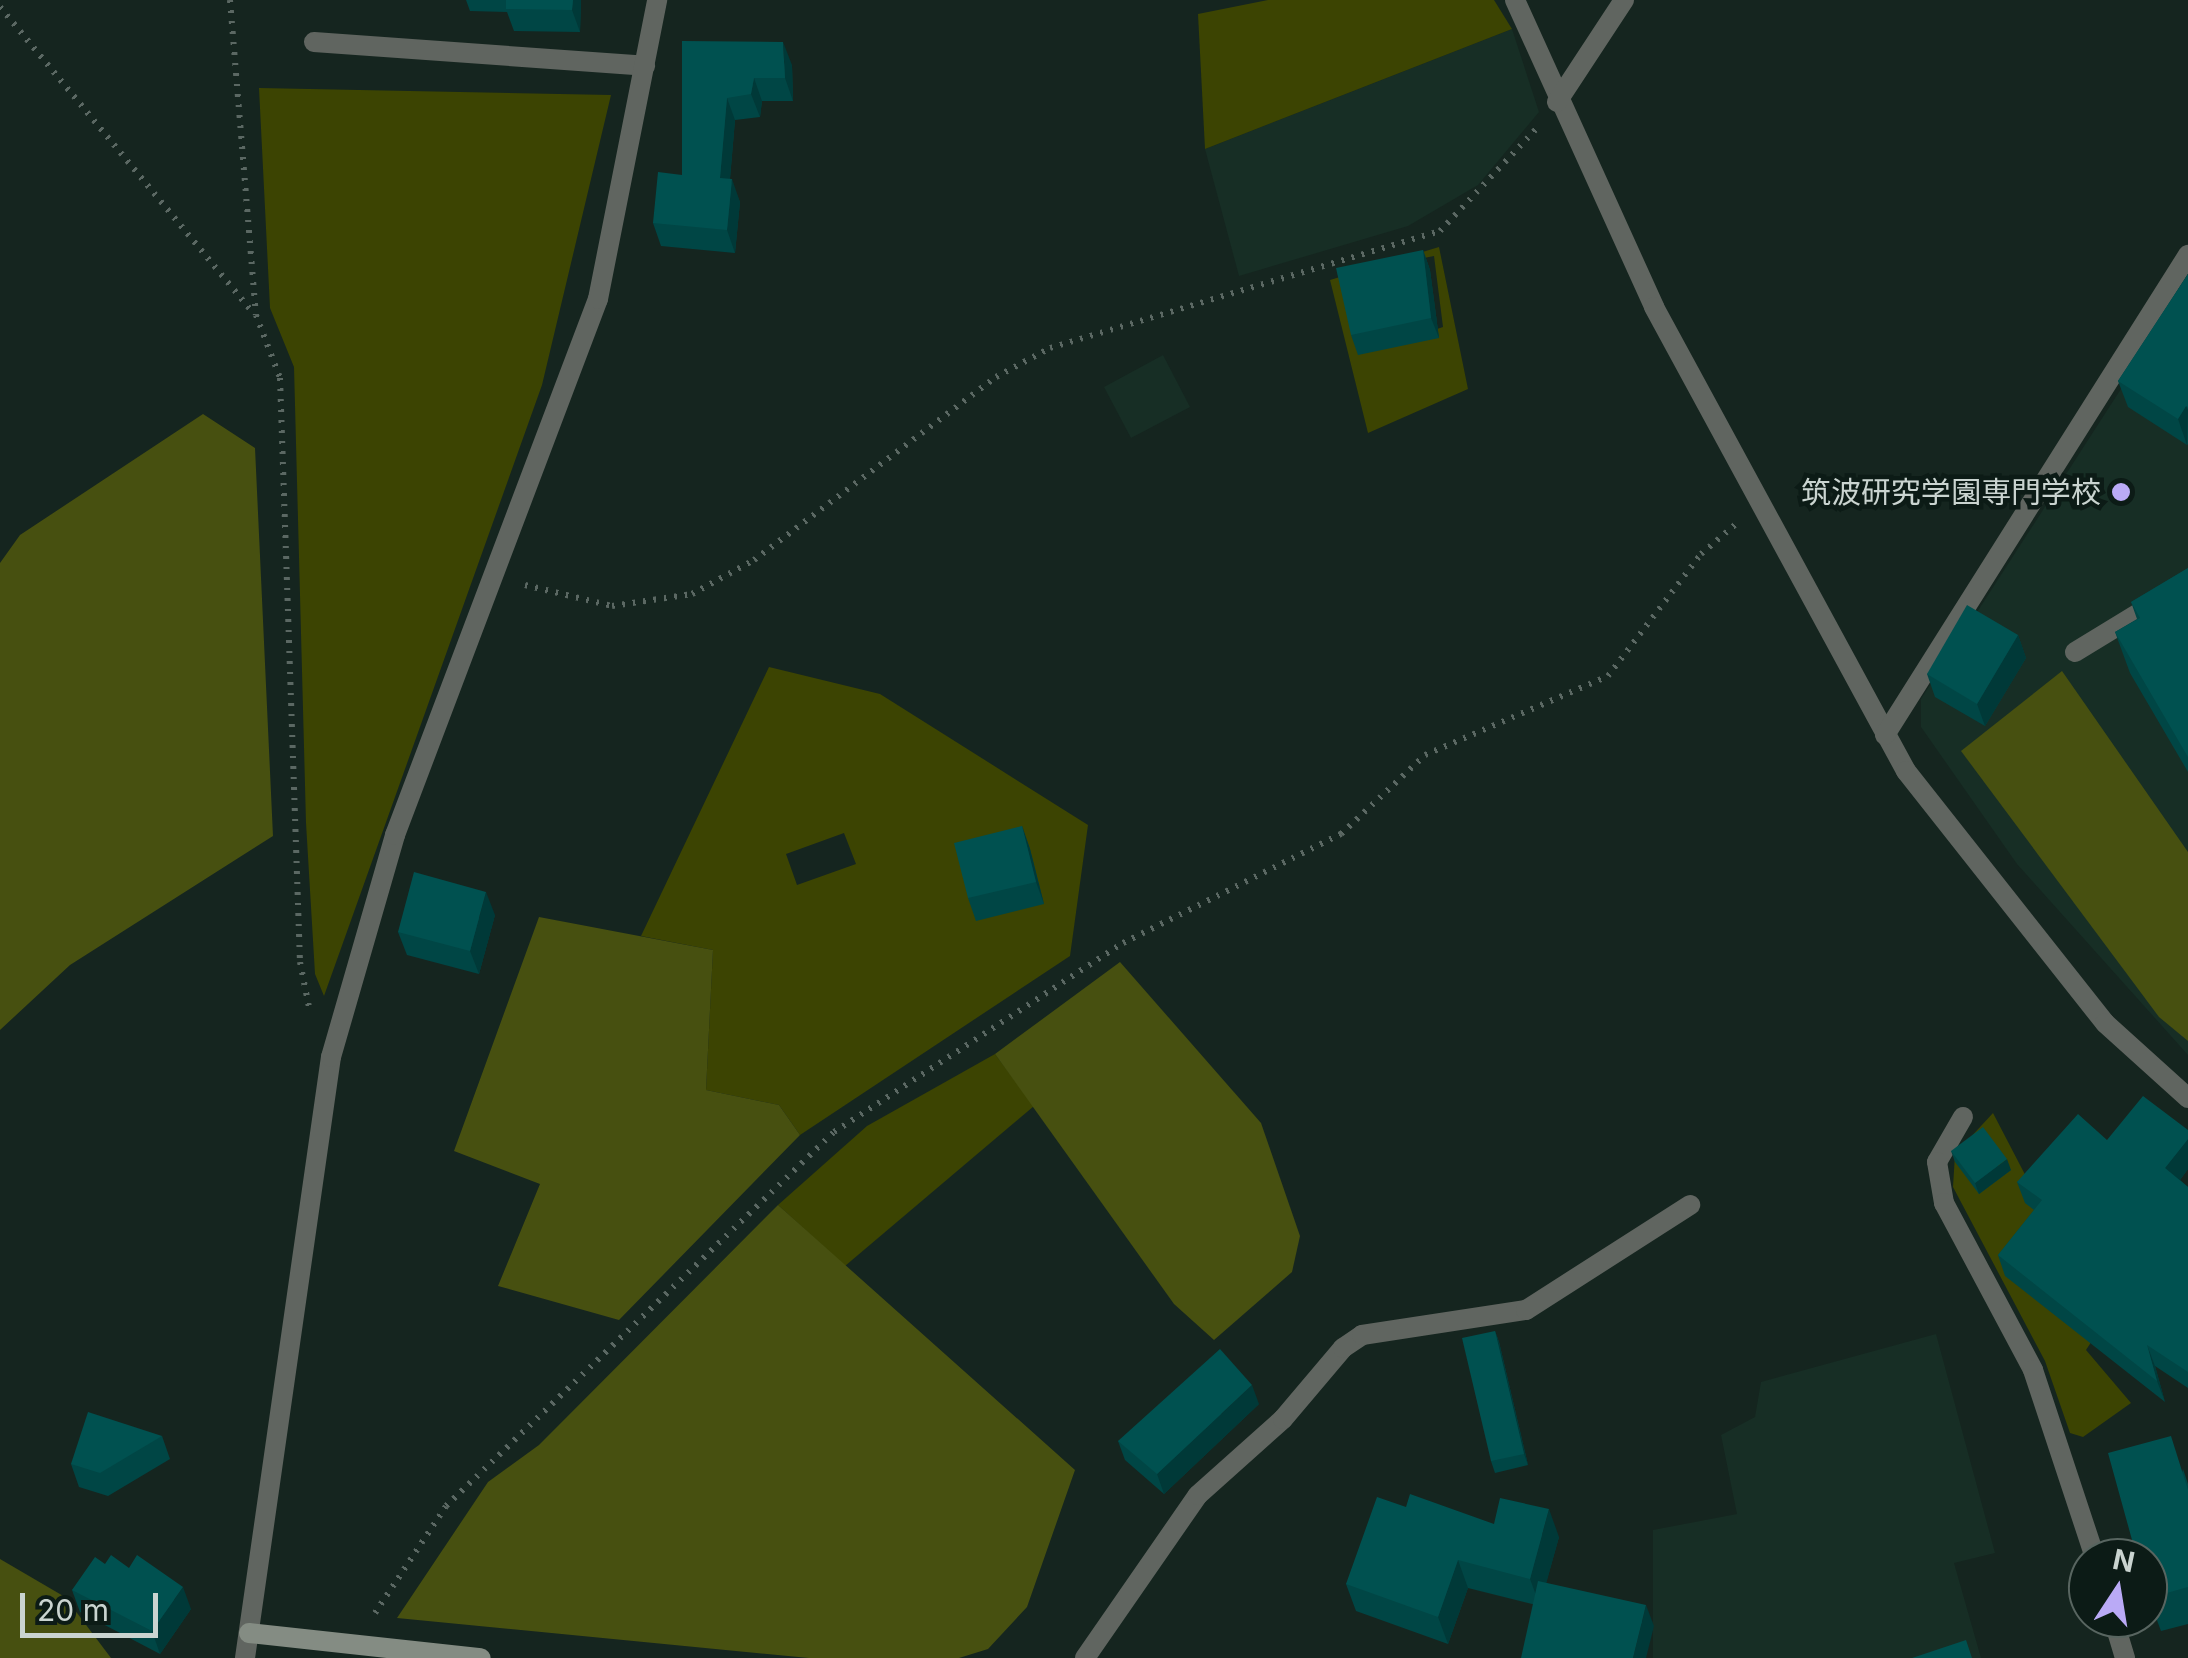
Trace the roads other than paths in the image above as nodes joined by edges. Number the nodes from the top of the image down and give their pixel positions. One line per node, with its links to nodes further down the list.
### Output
1 (657, 0): 5 (street)
2 (1515, 0): 6 (street)
3 (1624, 0): 6 (street)
4 (314, 42): 5 (street)
5 (645, 66): 15 (street)
6 (1557, 102): 10 (street)
7 (2188, 256): 10 (street)
8 (2188, 583): 9 (street)
9 (2075, 652)
10 (1885, 734): 11 (street)
11 (2188, 1098)
12 (1963, 1117): 14 (street)
13 (1690, 1205): 18 (street)
14 (2088, 1538)
15 (249, 1634): 16 (street); 17 (street)
16 (245, 1658)
17 (481, 1658)
18 (1085, 1658)

